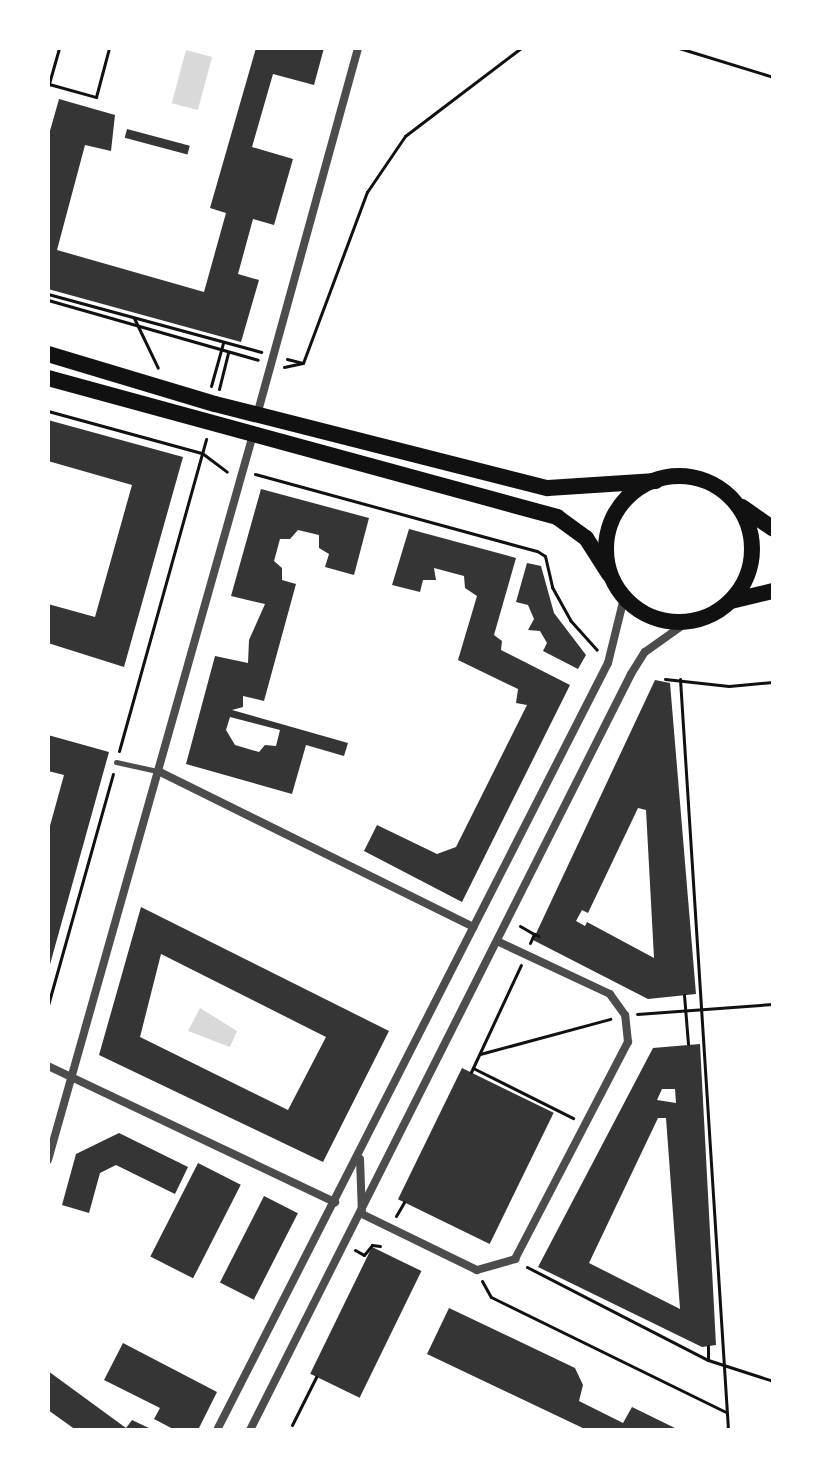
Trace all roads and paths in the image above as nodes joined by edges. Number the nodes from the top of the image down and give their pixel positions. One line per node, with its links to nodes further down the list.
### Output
1 (59, 48): 7 (path)
2 (109, 48): 7 (path)
3 (358, 48): 15 (street)
4 (521, 48): 16 (path)
5 (679, 48): 6 (path)
6 (773, 77)
7 (48, 86)
8 (48, 294): 10 (path)
9 (48, 300): 11 (path)
10 (134, 318): 11 (path); 12 (path)
11 (134, 325): 13 (path); 18 (path)
12 (223, 342): 13 (path); 15 (path)
13 (221, 350): 15 (path); 19 (path)
14 (48, 354): 18 (main road)
15 (272, 360): 16 (path); 16 (path); 21 (street)
16 (303, 363)
17 (48, 378): 22 (main road)
18 (158, 387): 19 (main road)
19 (207, 402): 21 (main road)
20 (48, 411): 23 (path)
21 (257, 415): 25 (main road)
22 (252, 438): 24 (street); 28 (main road)
23 (202, 453): 24 (path); 37 (path)
24 (240, 481): 33 (path); 38 (street)
25 (656, 481): 26 (main road); 28 (main road)
26 (738, 504): 27 (main road); 31 (main road)
27 (773, 529)
28 (609, 574): 30 (main road)
29 (773, 591): 31 (main road)
30 (624, 598): 32 (main road); 33 (street)
31 (731, 601): 32 (main road)
32 (686, 623): 41 (street)
33 (608, 663): 39 (street)
34 (665, 679): 35 (path)
35 (680, 679): 36 (path); 46 (path)
36 (773, 682)
37 (116, 762): 38 (lane); 45 (path)
38 (158, 771): 39 (street); 52 (street)
39 (474, 927): 54 (street)
40 (539, 936): 42 (path)
41 (499, 942): 42 (street); 57 (street)
42 (526, 954): 48 (street); 50 (path)
43 (684, 995): 47 (path)
44 (773, 1004): 46 (path)
45 (48, 1005)
46 (701, 1010): 47 (path); 62 (path)
47 (685, 1012): 48 (path); 49 (path)
48 (625, 1015): 50 (path); 53 (street)
49 (688, 1044)
50 (480, 1054): 53 (path)
51 (48, 1066): 52 (street)
52 (71, 1078): 55 (street); 56 (street)
53 (586, 1124): 58 (street)
54 (359, 1155): 56 (street); 57 (street)
55 (48, 1160)
56 (335, 1202): 67 (street)
57 (362, 1214): 59 (street); 68 (street)
58 (508, 1263): 59 (street); 61 (path)
59 (477, 1270): 65 (path)
60 (708, 1346): 61 (path)
61 (708, 1360): 62 (path)
62 (723, 1363): 64 (path); 65 (path)
63 (316, 1377): 66 (path)
64 (773, 1381)
65 (727, 1412): 69 (path)
66 (292, 1425)
67 (217, 1430)
68 (250, 1430)
69 (728, 1430)

